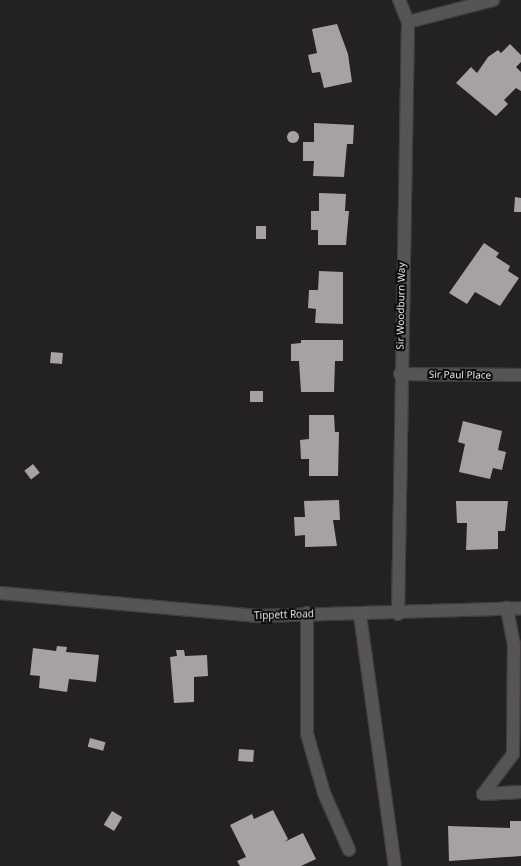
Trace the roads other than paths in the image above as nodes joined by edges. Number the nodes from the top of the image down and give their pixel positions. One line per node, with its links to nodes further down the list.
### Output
1 (399, 0): 3 (street, Sir Woodburn Way)
2 (493, 0): 3 (street)
3 (408, 22): 4 (street, Sir Woodburn Way)
4 (400, 374): 5 (street, Sir Paul Place); 10 (street, Sir Woodburn Way)
5 (521, 375)
6 (0, 593): 9 (street, Tippett Road)
7 (507, 608): 8 (street, Tippett Road); 10 (street, Tippett Road); 12 (street)
8 (521, 608)
9 (307, 613): 11 (street, Tippett Road); 14 (street)
10 (398, 614): 11 (street, Tippett Road)
11 (360, 615): 15 (street)
12 (517, 757): 13 (street)
13 (521, 792)
14 (349, 850)
15 (395, 866)

